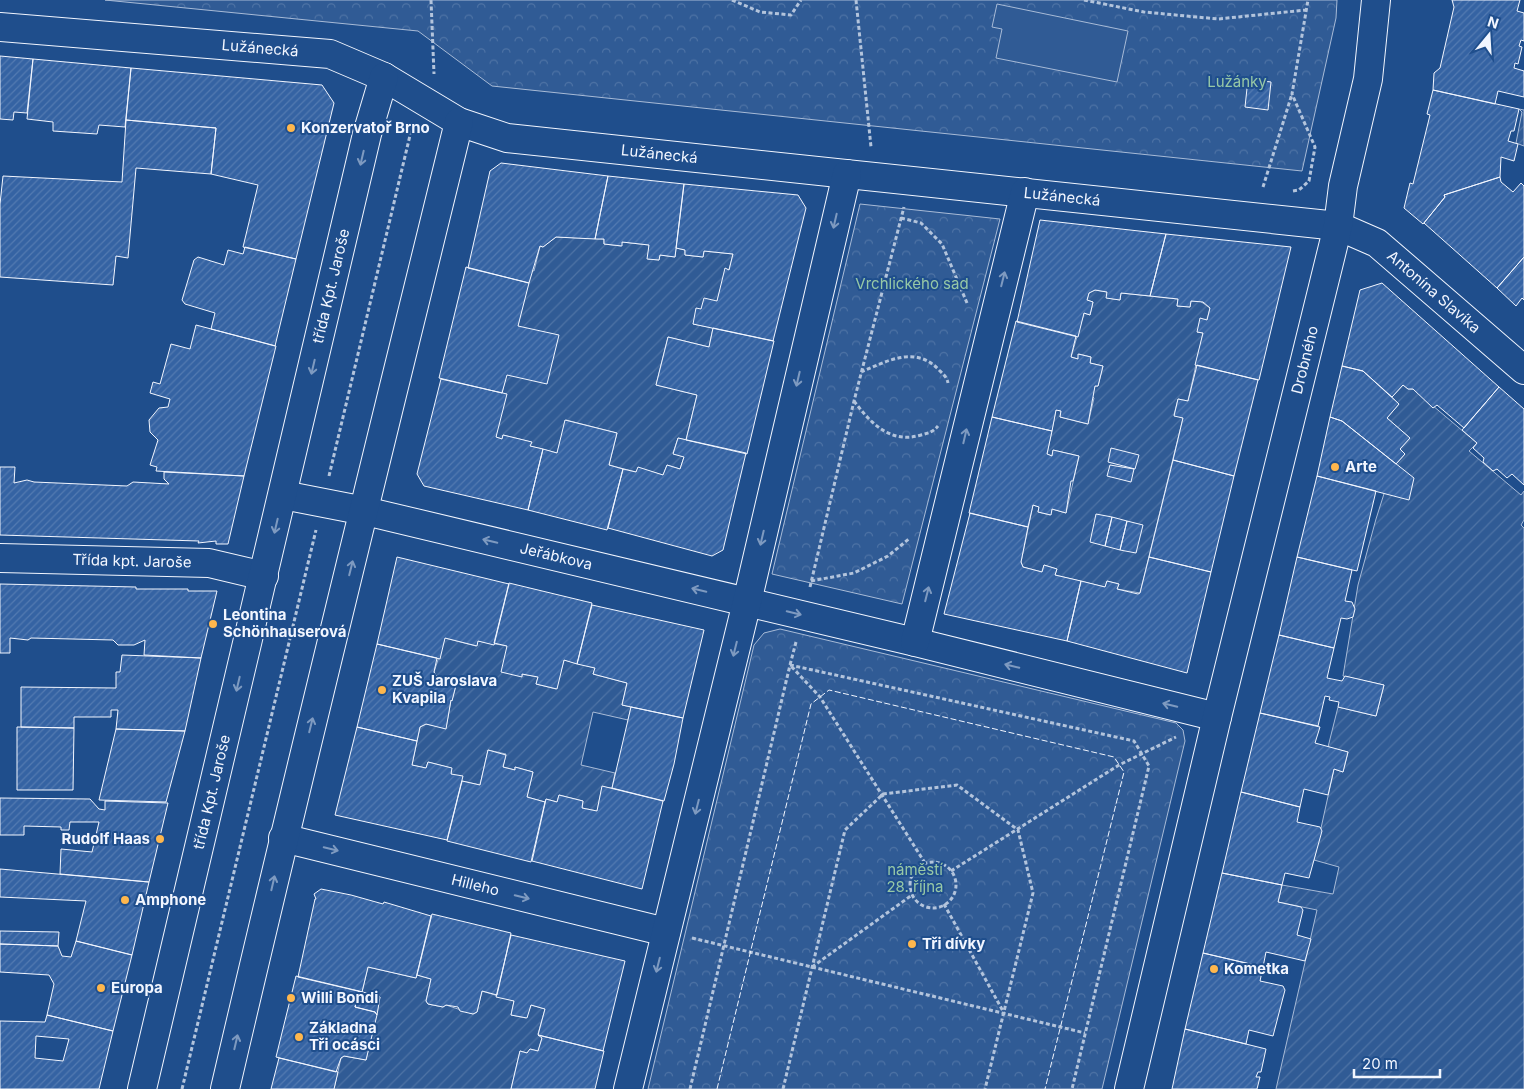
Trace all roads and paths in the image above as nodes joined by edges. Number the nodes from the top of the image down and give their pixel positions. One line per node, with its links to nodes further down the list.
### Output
1 (431, 0): 10 (path)
2 (732, 0): 3 (path)
3 (801, 0)
4 (856, 0): 16 (path)
5 (1084, 0): 8 (path)
6 (1308, 0): 8 (path)
7 (1376, 0): 26 (street, Drobného)
8 (1306, 10): 12 (path)
9 (0, 27): 11 (street, Lužánecká)
10 (425, 74)
11 (384, 77): 13 (street, Lužánecká); 33 (street, třída Kpt. Jaroše, one-way to 33)
12 (1292, 94): 21 (path); 23 (path)
13 (459, 122): 18 (street, Lužánecká); 35 (street)
14 (412, 125): 34 (path)
15 (861, 147): 16 (path)
16 (871, 148): 17 (path)
17 (881, 149)
18 (847, 174): 19 (street, Lužánecká); 40 (street, one-way to 40)
19 (910, 180): 24 (street, Lužánecká); 25 (path)
20 (1254, 186): 21 (path)
21 (1264, 187): 22 (path)
22 (1272, 188)
23 (1288, 191)
24 (1026, 192): 26 (street, Lužánecká); 42 (street, one-way to 24)
25 (901, 218): 27 (path); 29 (path)
26 (1338, 226): 28 (street, Antonína Slavíka); 44 (street, Drobného)
27 (969, 308)
28 (1524, 370)
29 (861, 372): 30 (path); 31 (path)
30 (948, 387)
31 (854, 401): 32 (path); 39 (path)
32 (939, 424)
33 (283, 495): 34 (street); 38 (street, třída Kpt. Jaroše, one-way to 38)
34 (322, 502): 35 (street); 59 (path)
35 (365, 511): 40 (street, Jeřábkova, one-way to 35); 48 (street, one-way to 35)
36 (911, 538): 39 (path)
37 (0, 558): 38 (street, Třída kpt. Jaroše)
38 (264, 576): 58 (street, třída Kpt. Jaroše, one-way to 58)
39 (811, 581): 41 (path)
40 (747, 602): 41 (street, one-way to 41); 53 (street, one-way to 53)
41 (802, 615): 42 (street); 43 (path)
42 (915, 642): 44 (street, one-way to 42)
43 (790, 665): 45 (path); 46 (path); 54 (path)
44 (1217, 717): 45 (path); 66 (street)
45 (1142, 754): 47 (path); 57 (path)
46 (883, 794): 47 (path); 49 (path); 55 (path)
47 (1018, 830): 50 (path); 56 (path)
48 (283, 838): 53 (street, Hilleho, one-way to 53); 60 (street, one-way to 48)
49 (924, 863): 50 (path); 51 (path)
50 (951, 871): 52 (path)
51 (912, 895): 52 (path); 55 (path)
52 (944, 904): 56 (path)
53 (666, 932): 54 (path); 61 (street, one-way to 61)
54 (724, 946): 55 (path); 62 (path)
55 (812, 967): 56 (path); 63 (path)
56 (1004, 1013): 57 (path); 64 (path)
57 (1086, 1033): 65 (path)
58 (142, 1089)
59 (182, 1089)
60 (225, 1089)
61 (628, 1089)
62 (690, 1089)
63 (783, 1089)
64 (985, 1089)
65 (1072, 1089)
66 (1129, 1089)

